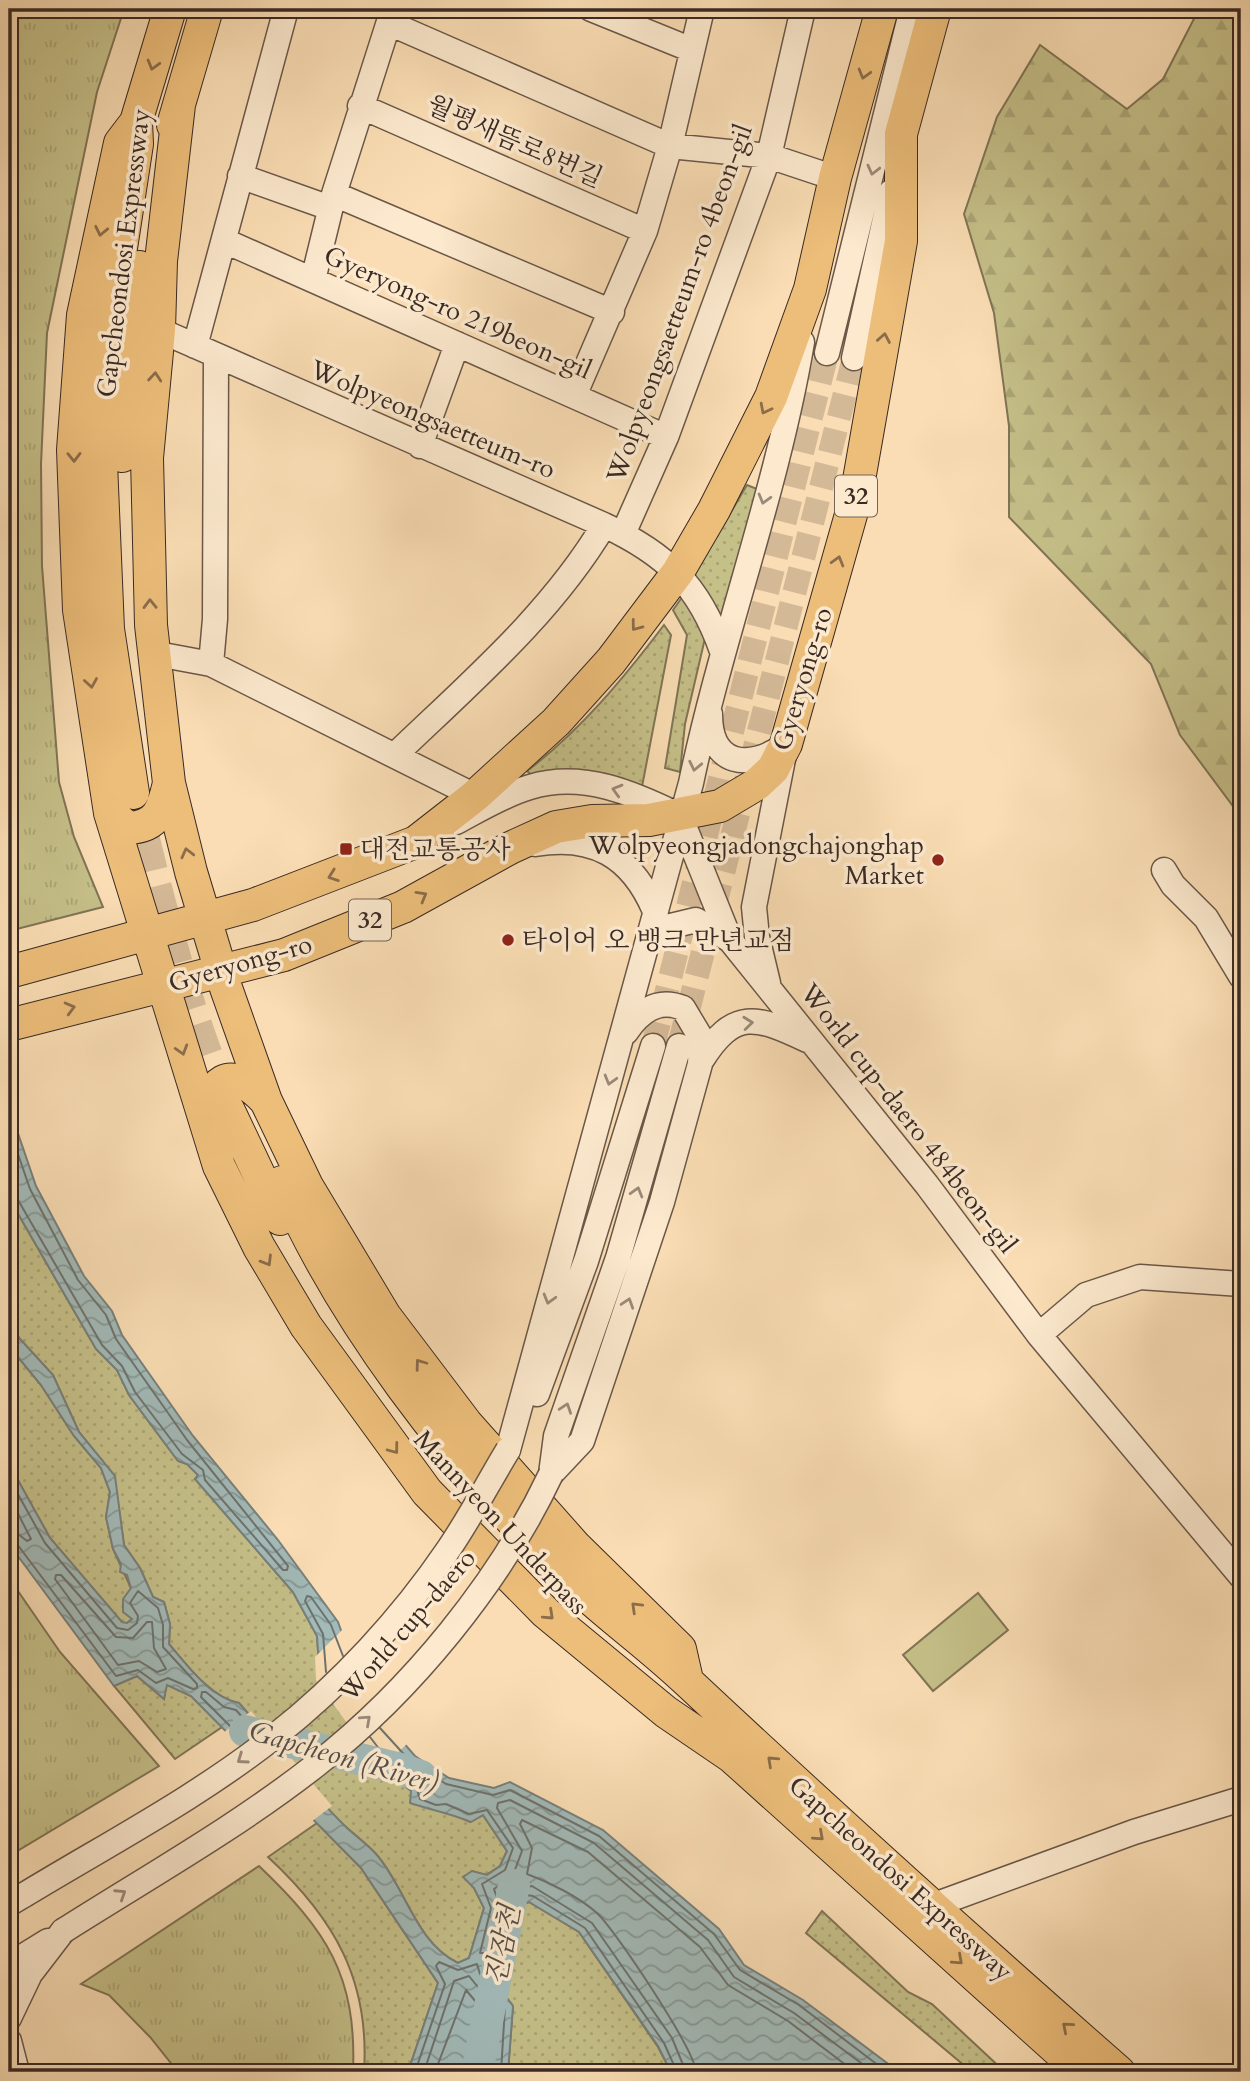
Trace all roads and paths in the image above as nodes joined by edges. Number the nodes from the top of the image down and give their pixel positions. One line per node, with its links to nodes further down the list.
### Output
1 (170, 9): 41 (main road, Gapcheondosi Expressway, one-way to 41)
2 (207, 9): 12 (main road, Gapcheondosi Expressway)
3 (286, 9): 17 (street)
4 (591, 9): 11 (street)
5 (702, 9): 11 (street)
6 (803, 9): 16 (street, Wolpyeongsaetteum-ro 4beon-gil)
7 (882, 9): 18 (main road, Gyeryong-ro, one-way to 18)
8 (912, 9): 28 (street, one-way to 28)
9 (934, 9): 14 (main road, 32)
10 (391, 16): 13 (street); 15 (street)
11 (692, 50): 15 (street)
12 (179, 104): 25 (main road); 41 (main road, Gapcheondosi Expressway)
13 (360, 106): 19 (street); 20 (street, 월평새뜸로8번길)
14 (901, 134): 29 (street); 39 (main road, Gyeryong-ro / 32, one-way to 14)
15 (670, 146): 16 (street); 20 (street)
16 (769, 156): 18 (street); 31 (street, Wolpyeongsaetteum-ro 4beon-gil)
17 (240, 176): 19 (street); 21 (street)
18 (835, 178): 23 (main road, Gyeryong-ro)
19 (332, 201): 22 (street); 24 (street)
20 (645, 232): 24 (street)
21 (225, 241): 22 (street, Gyeryong-ro 219beon-gil); 27 (street)
22 (313, 281): 26 (street, Gyeryong-ro 219beon-gil)
23 (810, 289): 34 (main road, Gyeryong-ro, one-way to 34); 35 (street, one-way to 35)
24 (612, 312): 30 (street)
25 (159, 330): 27 (street, Wolpyeongsaetteum-ro); 36 (main road, one-way to 25)
26 (457, 344): 30 (street, Gyeryong-ro 219beon-gil); 32 (street)
27 (205, 352): 32 (street, Wolpyeongsaetteum-ro); 37 (street)
28 (827, 353)
29 (854, 358)
30 (574, 396): 31 (street, Gyeryong-ro 219beon-gil)
31 (666, 438): 33 (street, Wolpyeongsaetteum-ro 4beon-gil)
32 (420, 446): 33 (street, Wolpyeongsaetteum-ro)
33 (613, 529): 34 (street, Wolpyeongsaetteum-ro); 40 (street, Wolpyeongsaetteum-ro 4beon-gil)
34 (677, 572): 35 (street, Wolpyeongsaetteum-ro); 42 (main road, Gyeryong-ro, one-way to 42)
35 (722, 651): 38 (street)
36 (152, 653): 37 (street); 41 (main road)
37 (211, 664): 40 (street)
38 (709, 697): 39 (street); 43 (street, one-way to 43)
39 (779, 749): 43 (main road, Gyeryong-ro / 32); 56 (street)
40 (396, 754): 42 (street)
41 (140, 794): 48 (main road, one-way to 41); 49 (main road); 53 (main road)
42 (475, 796): 44 (main road, Gyeryong-ro)
43 (680, 816): 44 (street, one-way to 44); 45 (main road, Gyeryong-ro / 32); 47 (street); 50 (street)
44 (416, 842): 48 (main road, Gyeryong-ro, one-way to 48)
45 (510, 848): 47 (street); 53 (main road, Gyeryong-ro / 32, one-way to 45)
46 (1164, 870): 54 (street)
47 (654, 909): 51 (street)
48 (204, 919): 49 (main road, Gyeryong-ro); 53 (main road)
49 (133, 939): 52 (main road, Gyeryong-ro); 55 (main road)
50 (730, 940): 51 (street); 56 (street, World cup-daero 484beon-gil)
51 (648, 943): 58 (street)
52 (9, 972)
53 (221, 972): 55 (main road, Gyeryong-ro / 32); 63 (main road)
54 (1241, 976)
55 (146, 988): 57 (main road, Gyeryong-ro / 32, one-way to 55); 63 (main road, one-way to 63)
56 (770, 991): 59 (street, World cup-daero 484beon-gil)
57 (9, 1025)
58 (622, 1039): 62 (street); 66 (street, one-way to 66)
59 (811, 1041): 62 (street, one-way to 59); 65 (street, World cup-daero 484beon-gil)
60 (653, 1046): 66 (street, World cup-daero)
61 (679, 1046): 67 (street, World cup-daero, one-way to 61)
62 (699, 1063): 67 (street, one-way to 62)
63 (237, 1111): 69 (main road, Mannyeon Underpass, one-way to 63); 70 (main road, Mannyeon Underpass, one-way to 70)
64 (1241, 1284): 65 (street)
65 (1039, 1335): 68 (street, World cup-daero 484beon-gil)
66 (508, 1450): 72 (street, World cup-daero, one-way to 72, bridge)
67 (551, 1474): 74 (street, World cup-daero, one-way to 67, bridge)
68 (1241, 1576)
69 (687, 1680): 73 (main road, Gapcheondosi Expressway, one-way to 69)
70 (732, 1757): 73 (main road, Gapcheondosi Expressway, one-way to 73)
71 (1241, 1799): 73 (street)
72 (14, 1898)
73 (919, 1911): 79 (main road, Gapcheondosi Expressway, one-way to 79); 80 (main road, Gapcheondosi Expressway, one-way to 73)
74 (63, 1931): 75 (street, World cup-daero); 76 (street)
75 (9, 1965)
76 (9, 2018)
77 (9, 2041): 78 (street)
78 (17, 2072)
79 (1082, 2072)
80 (1118, 2072)

